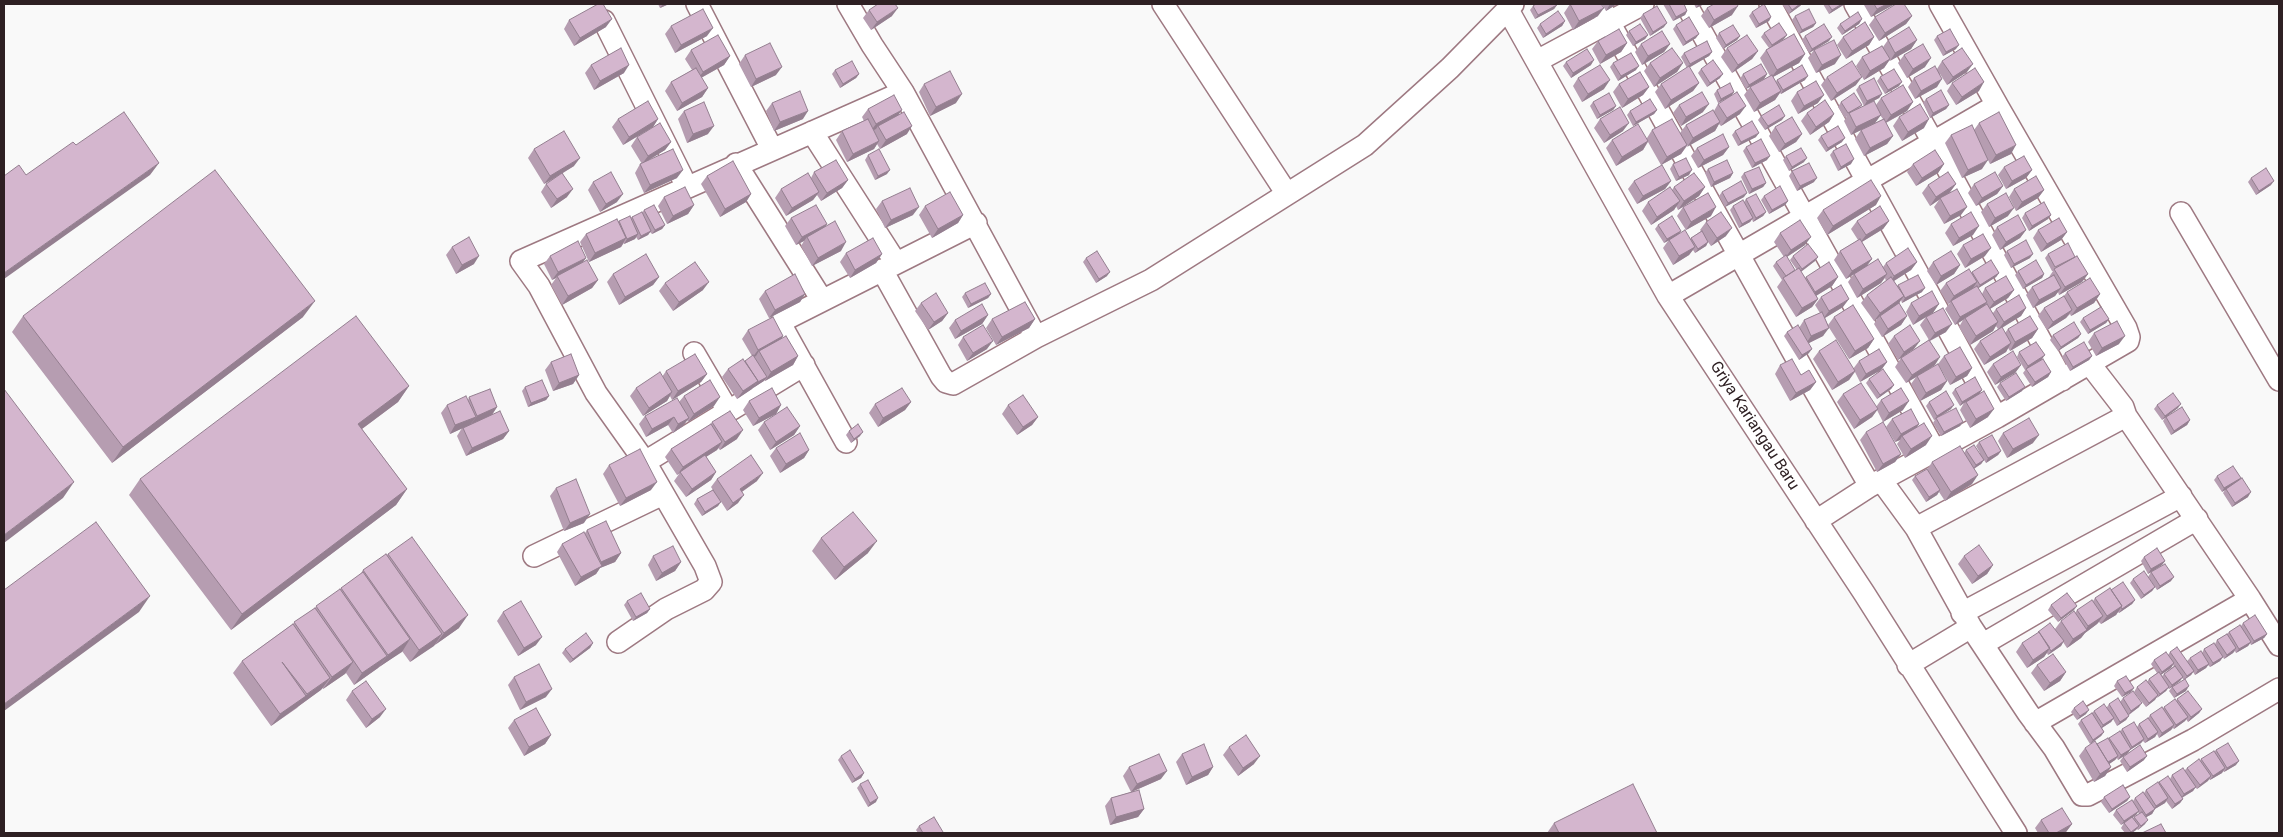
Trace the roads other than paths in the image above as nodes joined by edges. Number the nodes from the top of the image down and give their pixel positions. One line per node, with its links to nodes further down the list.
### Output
1 (696, 4): 17 (street)
2 (848, 4): 13 (street)
3 (1163, 4): 21 (street)
4 (1643, 4): 10 (street)
5 (1686, 4): 23 (street)
6 (1770, 4): 19 (street)
7 (1855, 4): 16 (street)
8 (1940, 4): 14 (street)
9 (1510, 7): 12 (street, Griya Kariangau Baru); 21 (street)
10 (1604, 13): 12 (street); 25 (street)
11 (604, 21): 20 (street)
12 (1537, 61): 27 (street, Griya Kariangau Baru)
13 (903, 92): 15 (street); 24 (street)
14 (1997, 105): 16 (street); 31 (street)
15 (812, 132): 17 (street); 26 (street)
16 (1934, 142): 19 (street); 33 (street)
17 (772, 149): 18 (street)
18 (736, 164): 20 (street); 28 (street)
19 (1867, 180): 23 (street); 37 (street)
20 (686, 186): 40 (street)
21 (1287, 194): 29 (street)
22 (2181, 213): 34 (street)
23 (1804, 217): 25 (street); 39 (street)
24 (976, 223): 26 (street); 29 (street)
25 (1739, 255): 27 (street); 41 (street)
26 (889, 267): 28 (street); 29 (street)
27 (1668, 296): 45 (street, Griya Kariangau Baru)
28 (822, 300): 32 (street)
29 (1036, 337)
30 (694, 353): 35 (street)
31 (2089, 364): 33 (street); 36 (street)
32 (804, 365): 35 (street); 38 (street)
33 (2062, 380): 37 (street)
34 (2279, 380)
35 (728, 411): 40 (street)
36 (2126, 416): 43 (street); 46 (street)
37 (1997, 417): 39 (street)
38 (846, 442)
39 (1936, 451): 41 (street)
40 (645, 462): 42 (street)
41 (1876, 483): 45 (street); 46 (street)
42 (663, 494): 47 (street); 50 (street)
43 (2181, 496): 44 (street); 49 (street)
44 (2197, 519): 48 (street); 49 (street)
45 (1816, 521): 52 (street, Griya Kariangau Baru)
46 (1916, 528): 49 (street)
47 (534, 556)
48 (2250, 599): 51 (street); 54 (street)
49 (1972, 628): 52 (street); 54 (street)
50 (618, 642)
51 (2279, 645)
52 (1908, 665): 55 (street, Griya Kariangau Baru)
53 (2279, 689): 54 (street)
54 (2035, 723)
55 (2016, 833)

